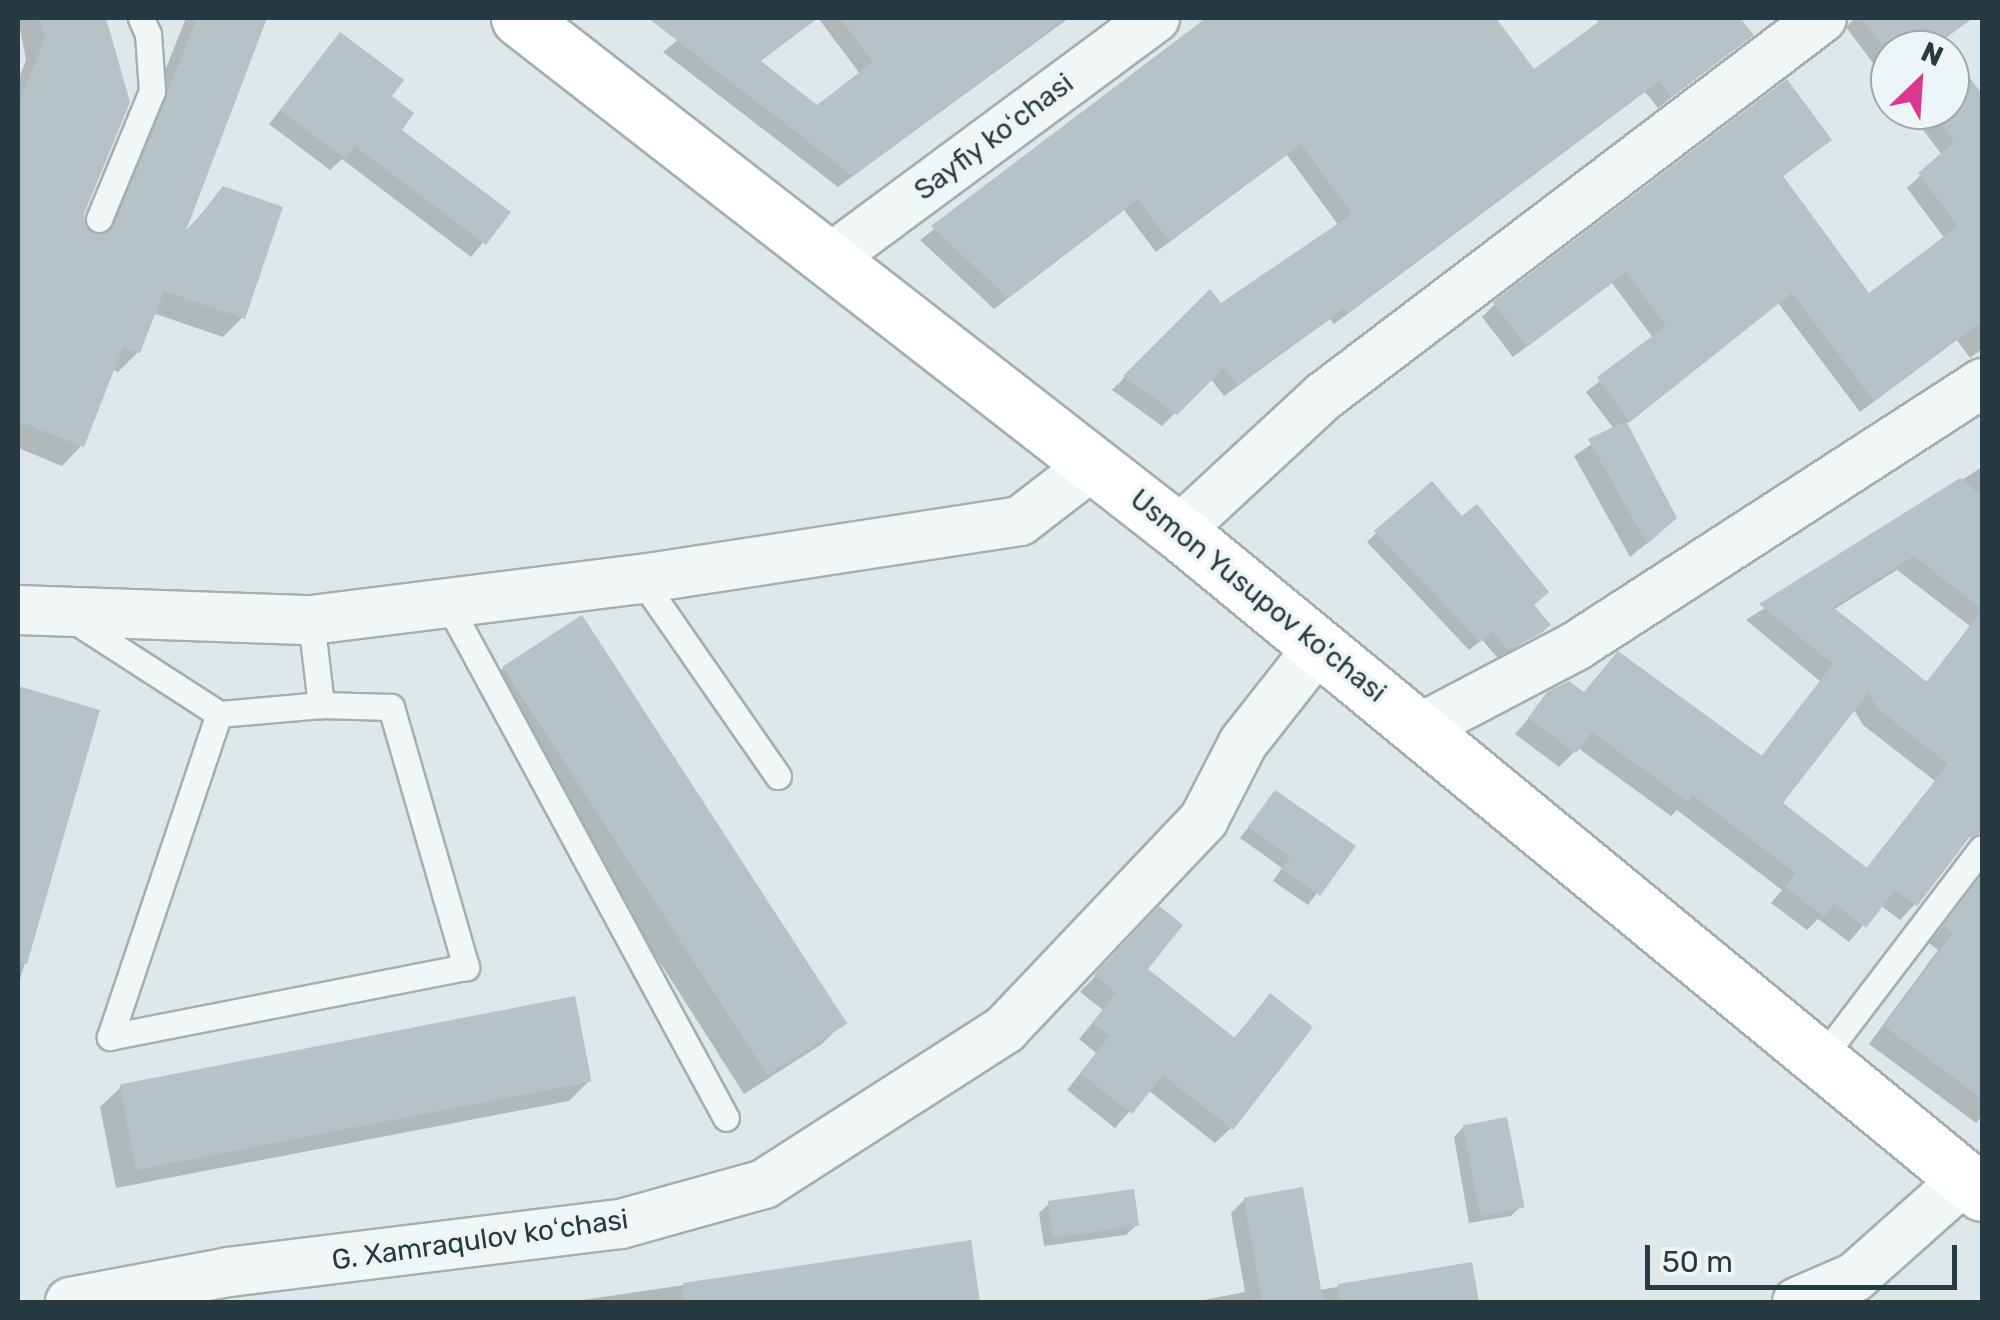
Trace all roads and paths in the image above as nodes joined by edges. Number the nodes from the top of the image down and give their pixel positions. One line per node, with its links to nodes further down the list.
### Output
1 (141, 18): 5 (lane)
2 (519, 18): 6 (main road, Usmon Yusupov ko'chasi)
3 (1155, 18): 6 (street, Sayfiy koʻchasi)
4 (1822, 18): 9 (street)
5 (100, 219)
6 (832, 258): 8 (main road, Usmon Yusupov ko'chasi)
7 (1982, 383): 17 (street)
8 (1094, 464): 9 (main road, Usmon Yusupov ko'chasi); 10 (street)
9 (1178, 531): 14 (main road, Usmon Yusupov ko'chasi)
10 (641, 578): 11 (street); 18 (lane)
11 (448, 604): 13 (street); 21 (lane)
12 (39, 611): 13 (street); 16 (lane)
13 (311, 620): 15 (lane)
14 (1320, 645): 17 (main road, Usmon Yusupov ko'chasi); 23 (street, G. Xamraqulov koʻchasi)
15 (321, 705): 16 (lane); 16 (lane)
16 (219, 714)
17 (1420, 728): 20 (main road, Usmon Yusupov ko'chasi)
18 (778, 776)
19 (1982, 848): 20 (lane)
20 (1818, 1063): 22 (main road, Usmon Yusupov ko'chasi)
21 (726, 1118)
22 (1974, 1186): 25 (street)
23 (231, 1287): 24 (street, G. Xamraqulov koʻchasi)
24 (70, 1302)
25 (1798, 1302)

